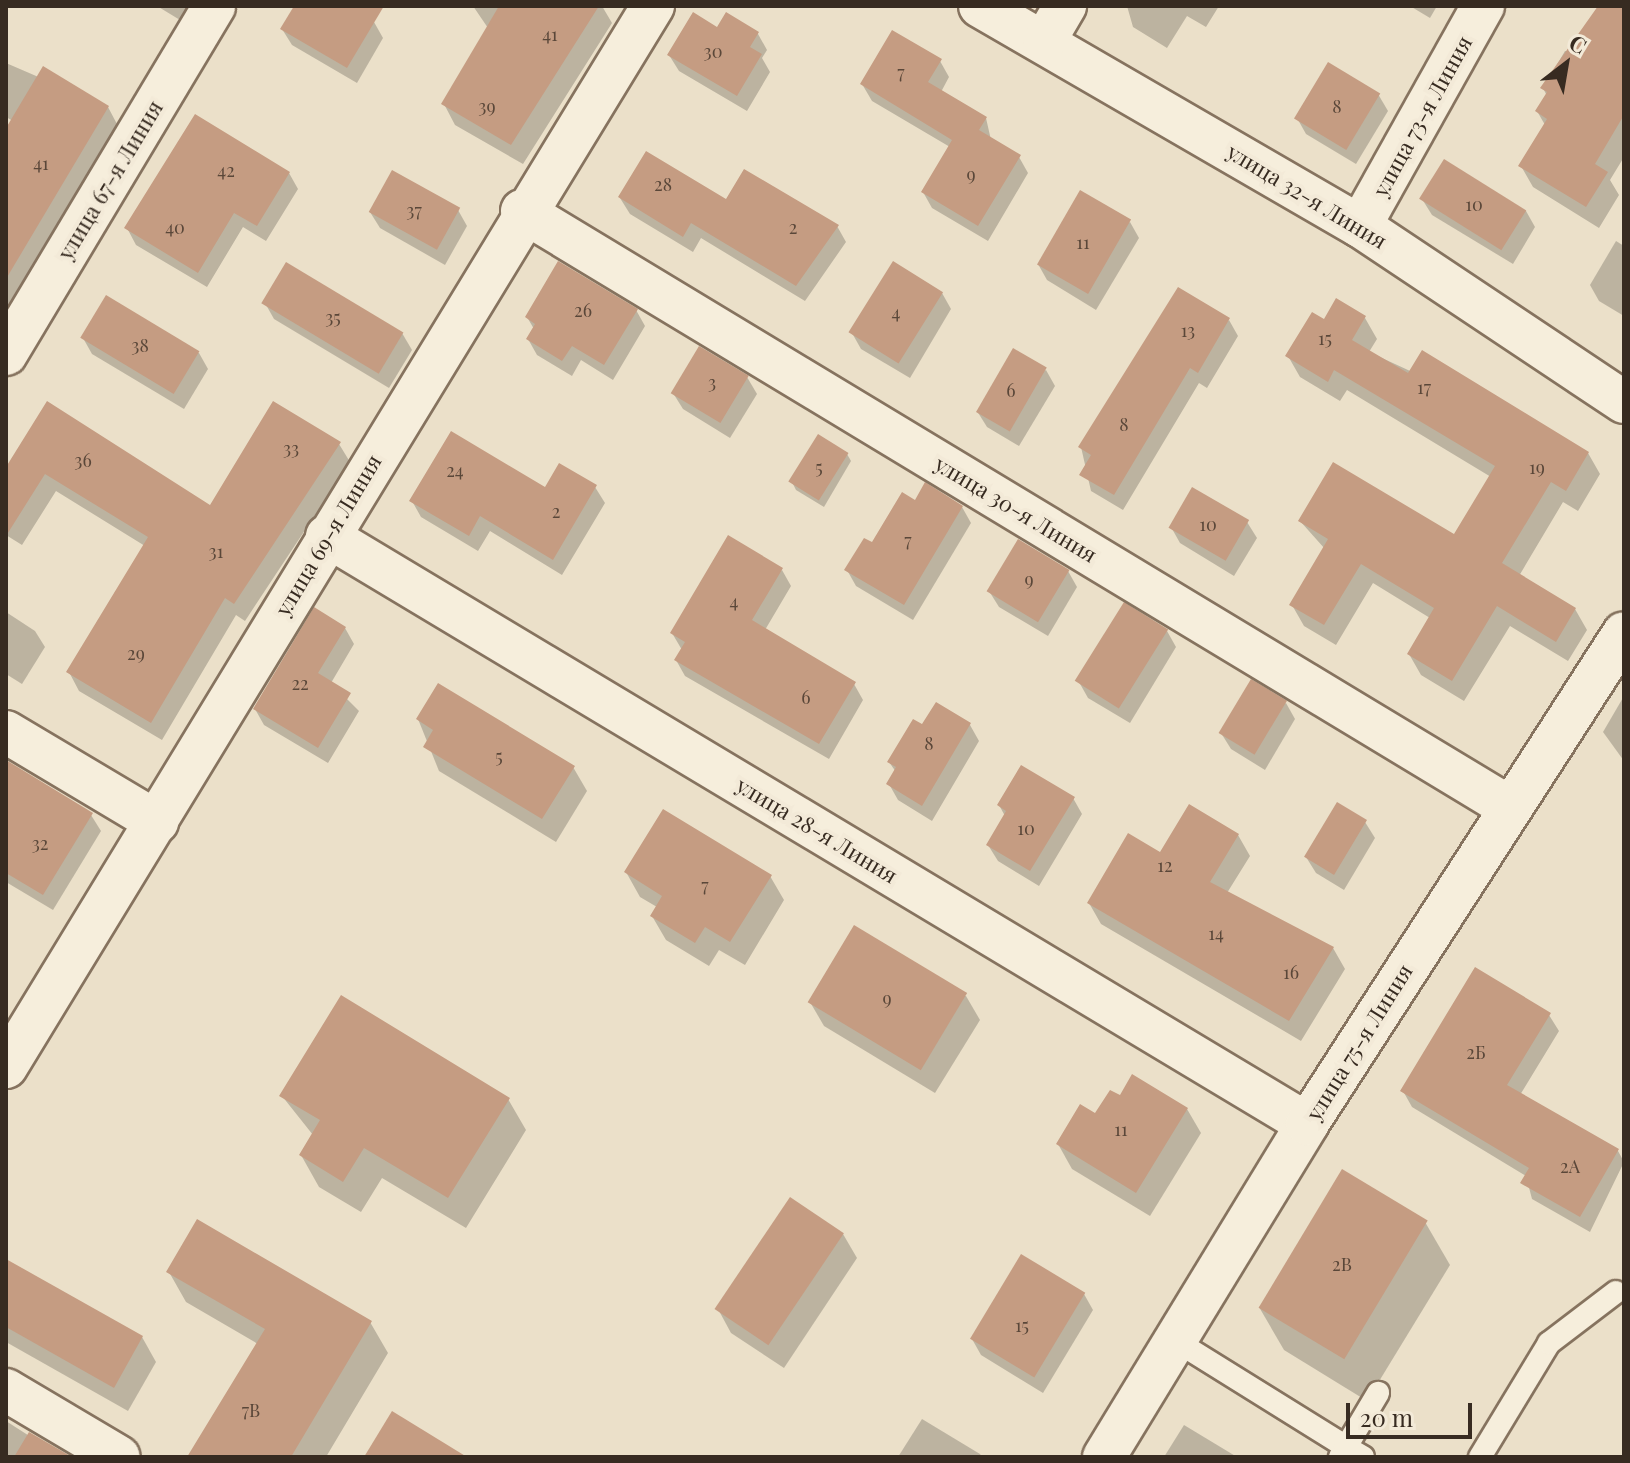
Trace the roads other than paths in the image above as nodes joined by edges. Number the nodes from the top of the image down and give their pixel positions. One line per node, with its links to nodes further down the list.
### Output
1 (214, 6): 9 (street, улица 67-я Линия)
2 (653, 6): 7 (street, улица 69-я Линия)
3 (980, 6): 6 (street, улица 32-я Линия)
4 (1065, 6): 6 (street)
5 (1483, 6): 8 (street, улица 73-я Линия)
6 (1044, 42): 8 (street, улица 32-я Линия)
7 (522, 211): 11 (street, улица 69-я Линия); 14 (street, улица 30-я Линия)
8 (1360, 226): 10 (street, улица 32-я Линия)
9 (6, 354)
10 (1624, 402)
11 (327, 536): 15 (street, улица 69-я Линия); 17 (street, улица 28-я Линия)
12 (1624, 633): 14 (street, улица 75-я Линия)
13 (6, 732): 15 (street)
14 (1509, 807): 17 (street, улица 75-я Линия)
15 (157, 822): 16 (street, улица 69-я Линия)
16 (6, 1067)
17 (1307, 1124): 19 (street, улица 75-я Линия)
18 (1616, 1292): 25 (lane)
19 (1176, 1341): 22 (lane); 24 (street, улица 75-я Линия)
20 (6, 1390): 23 (street)
21 (1378, 1393): 22 (lane)
22 (1350, 1454)
23 (119, 1457)
24 (1104, 1457)
25 (1480, 1457)

